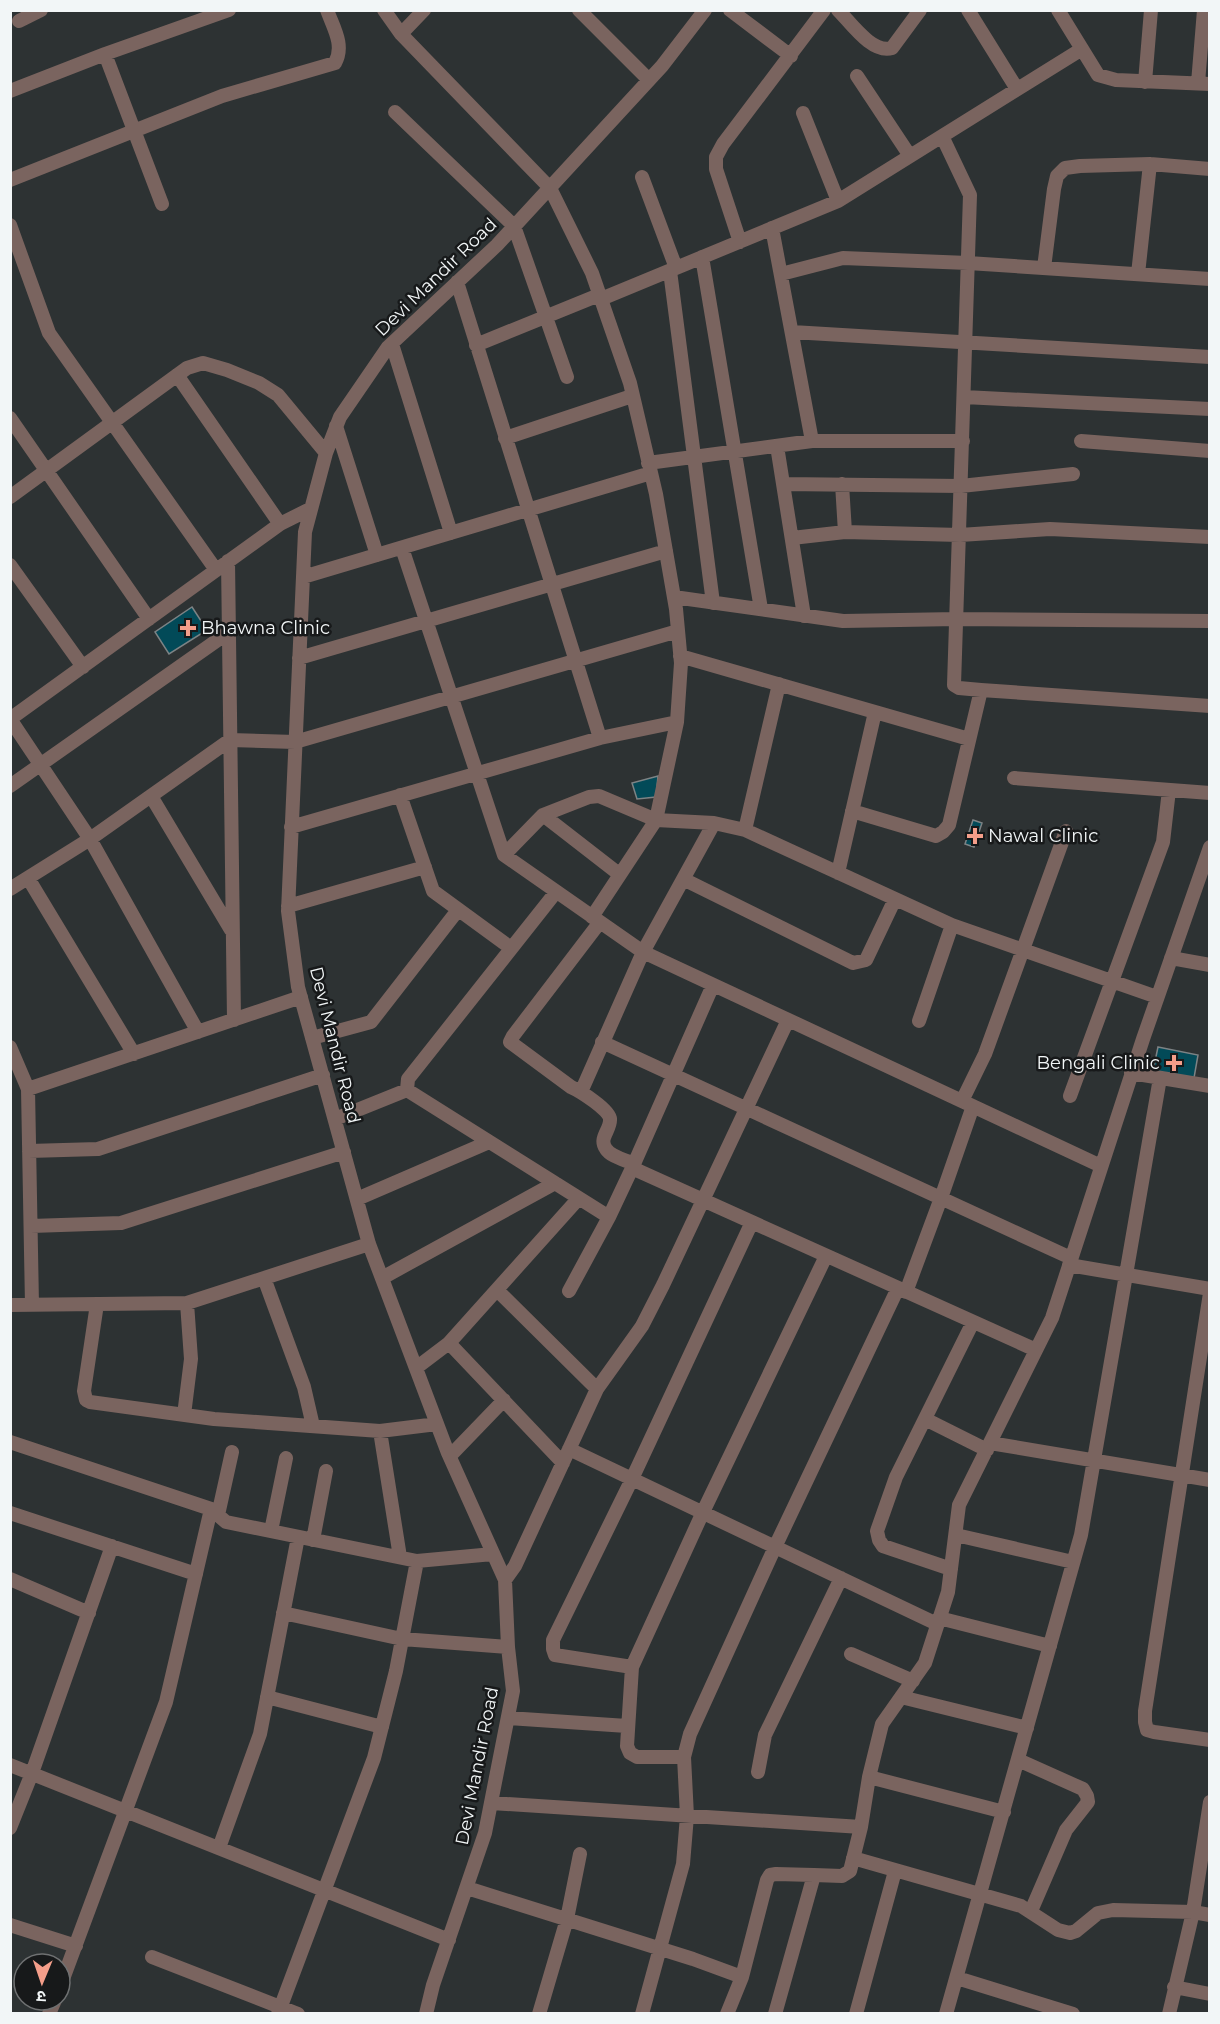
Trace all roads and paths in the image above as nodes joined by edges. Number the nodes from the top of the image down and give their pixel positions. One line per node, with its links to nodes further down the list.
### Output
1 (41, 10): 16 (street)
2 (229, 10): 19 (street)
3 (327, 10): 29 (street)
4 (384, 10): 17 (street)
5 (424, 10): 17 (street)
6 (579, 10): 22 (street)
7 (705, 10): 22 (street, Devi Mandir Road)
8 (730, 10): 20 (street)
9 (824, 10): 20 (street)
10 (838, 10): 11 (street)
11 (920, 10)
12 (968, 10): 25 (street)
13 (1058, 10): 18 (street)
14 (1151, 10): 23 (street)
15 (1204, 10): 24 (street)
16 (19, 21)
17 (400, 34): 36 (street)
18 (1082, 49): 23 (street); 25 (street)
19 (105, 54): 26 (street); 29 (street)
20 (790, 56): 42 (street)
21 (857, 76): 31 (street)
22 (649, 80): 36 (street, Devi Mandir Road)
23 (1145, 82): 24 (street)
24 (1204, 84)
25 (1017, 89): 30 (street)
26 (10, 91)
27 (395, 112): 40 (street)
28 (803, 113): 37 (street)
29 (133, 132): 35 (street); 38 (street)
30 (942, 136): 31 (street); 44 (street)
31 (910, 156): 37 (street)
32 (1150, 164): 33 (street); 45 (street); 48 (street)
33 (1209, 169)
34 (642, 177): 46 (street)
35 (10, 180)
36 (550, 188): 40 (street, Devi Mandir Road); 51 (street)
37 (838, 201): 41 (street)
38 (162, 204)
39 (10, 225): 64 (street)
40 (514, 226): 50 (street, Devi Mandir Road); 52 (street)
41 (772, 228): 42 (street); 47 (street)
42 (740, 242): 43 (street)
43 (702, 257): 46 (street); 71 (street)
44 (968, 263): 45 (street); 47 (street); 54 (street)
45 (1044, 268): 48 (street)
46 (673, 269): 51 (street); 74 (street)
47 (781, 274): 53 (street)
48 (1138, 274): 49 (street)
49 (1209, 279)
50 (457, 282): 55 (street, Devi Mandir Road); 56 (street)
51 (600, 297): 52 (street); 60 (street)
52 (546, 317): 56 (street); 59 (street)
53 (792, 332): 54 (street); 67 (street)
54 (966, 341): 57 (street); 61 (street)
55 (392, 344): 65 (street, Devi Mandir Road); 86 (street)
56 (476, 345): 66 (street)
57 (1209, 357)
58 (177, 375): 64 (street); 73 (street); 84 (street)
59 (567, 377)
60 (632, 396): 66 (street); 75 (street)
61 (964, 397): 62 (street); 68 (street)
62 (1209, 409)
63 (10, 418): 76 (street)
64 (112, 423): 76 (street); 95 (street)
65 (336, 426): 73 (street, Devi Mandir Road); 92 (street)
66 (505, 438): 83 (street)
67 (812, 441): 68 (street); 70 (street)
68 (963, 441): 80 (street)
69 (1081, 441): 72 (street)
70 (777, 446): 71 (street); 78 (street)
71 (735, 451): 74 (street); 100 (street)
72 (1209, 451)
73 (326, 453): 82 (street, Devi Mandir Road)
74 (694, 457): 75 (street); 99 (street)
75 (650, 468): 83 (street); 91 (street)
76 (47, 471): 81 (street); 102 (street)
77 (1073, 474): 80 (street)
78 (783, 484): 79 (street); 89 (street)
79 (842, 484): 80 (street); 85 (street)
80 (961, 486): 87 (street)
81 (10, 498)
82 (310, 508): 84 (street); 96 (street, Devi Mandir Road)
83 (528, 510): 86 (street); 97 (street)
84 (280, 524): 93 (street)
85 (845, 532): 87 (street); 89 (street)
86 (452, 533): 90 (street)
87 (960, 535): 88 (street); 103 (street)
88 (1209, 537)
89 (792, 538): 101 (street)
90 (402, 548): 92 (street); 104 (street)
91 (666, 551): 97 (street); 98 (street)
92 (377, 555): 96 (street)
93 (228, 561): 95 (street); 107 (street)
94 (10, 565): 111 (street)
95 (216, 570): 102 (street)
96 (303, 577): 109 (street, Devi Mandir Road)
97 (551, 584): 104 (street); 110 (street)
98 (674, 597): 99 (street); 106 (street)
99 (713, 603): 100 (street)
100 (761, 609): 101 (street)
101 (804, 615): 103 (street)
102 (149, 619): 111 (street)
103 (957, 619): 105 (street); 113 (street)
104 (426, 621): 109 (street); 114 (street)
105 (1209, 621)
106 (678, 631): 108 (street); 110 (street)
107 (229, 632): 121 (street); 123 (street)
108 (680, 656): 112 (street); 118 (street)
109 (299, 658): 122 (street, Devi Mandir Road)
110 (575, 661): 114 (street); 119 (street)
111 (83, 667): 117 (street)
112 (779, 684): 116 (street); 136 (street)
113 (981, 690): 115 (street); 120 (street)
114 (451, 696): 122 (street); 124 (street)
115 (1209, 706)
116 (875, 712): 120 (street); 131 (street)
117 (11, 719): 123 (street)
118 (677, 722): 119 (street); 133 (street)
119 (600, 738): 124 (street)
120 (969, 739): 131 (street)
121 (230, 740): 122 (street); 130 (street); 153 (street)
122 (295, 742): 135 (street, Devi Mandir Road)
123 (41, 765): 126 (street); 138 (street)
124 (477, 773): 129 (street); 140 (street)
125 (1014, 778): 127 (street)
126 (10, 786)
127 (1169, 790): 128 (street); 159 (street)
128 (1209, 792)
129 (400, 795): 135 (street); 141 (street)
130 (151, 796): 138 (street); 153 (street)
131 (852, 811): 142 (street)
132 (543, 815): 133 (street); 140 (street); 143 (street)
133 (656, 820): 134 (street); 143 (street)
134 (714, 823): 136 (street); 145 (street)
135 (291, 827): 149 (street, Devi Mandir Road)
136 (745, 830): 142 (street)
137 (1066, 831): 155 (street)
138 (90, 839): 144 (street); 166 (street)
139 (1209, 847): 157 (street)
140 (504, 855): 147 (street)
141 (424, 867): 149 (street); 150 (street)
142 (838, 873): 148 (street)
143 (619, 874): 151 (street)
144 (28, 878): 146 (street); 170 (street)
145 (683, 879): 148 (street); 156 (street)
146 (10, 889)
147 (556, 892): 151 (street); 154 (street)
148 (895, 899): 152 (street)
149 (288, 906): 161 (street, Devi Mandir Road)
150 (458, 910): 154 (street); 167 (street)
151 (596, 920): 156 (street); 178 (street)
152 (952, 925): 155 (street); 165 (street)
153 (232, 933): 163 (street)
154 (511, 948): 177 (street)
155 (1022, 950): 159 (street); 180 (street)
156 (643, 952): 160 (street); 168 (street)
157 (1171, 958): 158 (street); 162 (street)
158 (1209, 964)
159 (1112, 981): 162 (street); 179 (street)
160 (713, 985): 164 (street); 172 (street)
161 (301, 998): 163 (street); 167 (street, Devi Mandir Road)
162 (1157, 998): 171 (street)
163 (234, 1020): 166 (street)
164 (788, 1020): 180 (street); 181 (street)
165 (919, 1021)
166 (198, 1032): 170 (street)
167 (312, 1038): 173 (street, Devi Mandir Road)
168 (602, 1042): 172 (street); 178 (street)
169 (11, 1047): 176 (street)
170 (134, 1054): 176 (street)
171 (1131, 1073): 174 (street); 187 (street)
172 (674, 1075): 181 (street); 186 (street)
173 (323, 1076): 182 (street, Devi Mandir Road); 184 (street)
174 (1160, 1078): 175 (street); 199 (street)
175 (1209, 1086)
176 (28, 1089): 184 (street)
177 (406, 1089): 182 (street); 183 (street)
178 (580, 1092): 186 (street)
179 (1070, 1096)
180 (968, 1104): 187 (street); 190 (street)
181 (746, 1108): 190 (street); 192 (street)
182 (335, 1119): 185 (street, Devi Mandir Road)
183 (489, 1142): 188 (street); 191 (street)
184 (29, 1151): 195 (street)
185 (344, 1152): 191 (street, Devi Mandir Road); 195 (street)
186 (633, 1166): 192 (street); 193 (street)
187 (1101, 1166): 198 (street)
188 (555, 1183): 189 (street); 201 (street)
189 (579, 1198): 193 (street); 202 (street)
190 (941, 1198): 198 (street); 203 (street)
191 (357, 1199): 196 (street, Devi Mandir Road)
192 (703, 1200): 194 (street); 214 (street)
193 (609, 1217): 204 (street)
194 (752, 1222): 197 (street); 231 (street)
195 (31, 1226): 208 (street)
196 (369, 1244): 200 (street); 201 (street, Devi Mandir Road)
197 (826, 1256): 203 (street); 234 (street)
198 (1070, 1262): 199 (street); 212 (street)
199 (1126, 1275): 205 (street); 227 (street)
200 (264, 1278): 206 (street); 219 (street)
201 (382, 1278): 213 (street, Devi Mandir Road)
202 (497, 1290): 211 (street); 214 (street)
203 (902, 1290): 210 (street); 241 (street)
204 (569, 1291)
205 (1209, 1291): 230 (street)
206 (187, 1303): 207 (street); 216 (street)
207 (97, 1304): 208 (street); 216 (street)
208 (32, 1305): 209 (street)
209 (11, 1307)
210 (973, 1322): 212 (street); 217 (street)
211 (449, 1343): 213 (street); 215 (street)
212 (1036, 1350): 222 (street)
213 (416, 1368): 218 (street, Devi Mandir Road)
214 (597, 1389): 223 (street)
215 (504, 1400): 225 (street); 228 (street)
216 (184, 1415): 219 (street)
217 (925, 1419): 222 (street); 246 (street)
218 (438, 1424): 220 (street); 225 (street, Devi Mandir Road)
219 (313, 1426): 220 (street)
220 (380, 1431): 243 (street)
221 (10, 1442): 233 (street)
222 (988, 1447): 227 (street); 237 (street)
223 (569, 1449): 228 (street); 231 (street)
224 (232, 1452): 233 (street)
225 (450, 1456): 242 (street, Devi Mandir Road)
226 (286, 1458): 236 (street)
227 (1094, 1461): 230 (street); 245 (street)
228 (563, 1463): 250 (street)
229 (326, 1471): 239 (street)
230 (1180, 1476): 232 (street); 266 (street)
231 (633, 1479): 234 (street); 258 (street)
232 (1209, 1480)
233 (214, 1512): 236 (street); 247 (street)
234 (703, 1512): 241 (street); 258 (street)
235 (10, 1513): 240 (street)
236 (271, 1531): 238 (street)
237 (956, 1535): 245 (street); 246 (street)
238 (298, 1537): 239 (street); 252 (street)
239 (313, 1540): 243 (street)
240 (112, 1546): 247 (street); 251 (street)
241 (775, 1547): 248 (street); 267 (street)
242 (493, 1554): 244 (street); 250 (street, Devi Mandir Road)
243 (400, 1557): 244 (street)
244 (417, 1561): 254 (street)
245 (1073, 1562): 255 (street)
246 (951, 1569): 253 (street)
247 (196, 1574): 275 (street)
248 (841, 1578): 253 (street); 270 (street)
249 (10, 1579): 251 (street)
250 (505, 1580): 256 (street, Devi Mandir Road)
251 (89, 1612): 271 (street)
252 (283, 1613): 254 (street); 260 (street)
253 (938, 1621): 255 (street); 259 (street)
254 (402, 1639): 256 (street); 264 (street)
255 (1050, 1646): 265 (street)
256 (508, 1647): 262 (street, Devi Mandir Road)
257 (851, 1654): 259 (street)
258 (632, 1667): 263 (street)
259 (913, 1681): 261 (street)
260 (267, 1697): 264 (street); 281 (street)
261 (901, 1697): 265 (street); 272 (street)
262 (508, 1718): 263 (street); 274 (street, Devi Mandir Road)
263 (627, 1726): 267 (street)
264 (382, 1728): 287 (street)
265 (1027, 1728): 268 (street)
266 (1209, 1740)
267 (684, 1757): 277 (street)
268 (1018, 1760): 276 (street); 289 (street)
269 (10, 1765): 271 (street)
270 (758, 1772)
271 (32, 1773): 275 (street); 280 (street)
272 (869, 1777): 276 (street); 279 (street)
273 (1209, 1802): 278 (street)
274 (491, 1803): 277 (street); 286 (street, Devi Mandir Road)
275 (126, 1810): 281 (street); 295 (street)
276 (1004, 1812): 288 (street)
277 (687, 1816): 279 (street); 296 (street)
278 (1208, 1822): 290 (street)
279 (861, 1827): 283 (street)
280 (10, 1828)
281 (219, 1848): 287 (street)
282 (580, 1854): 292 (street)
283 (853, 1858): 284 (street); 285 (street)
284 (895, 1870): 288 (street); 310 (street)
285 (814, 1875): 299 (street); 309 (street)
286 (467, 1888): 292 (street); 294 (street, Devi Mandir Road)
287 (324, 1890): 294 (street); 303 (street)
288 (980, 1896): 289 (street); 300 (street)
289 (1030, 1911): 290 (street)
290 (1193, 1912): 291 (street); 301 (street)
291 (1209, 1916)
292 (567, 1919): 296 (street); 306 (street)
293 (10, 1925): 295 (street)
294 (449, 1940): 305 (street, Devi Mandir Road)
295 (76, 1946): 297 (street)
296 (660, 1948): 299 (street); 307 (street)
297 (72, 1956)
298 (152, 1957): 303 (street)
299 (742, 1977): 308 (street)
300 (957, 1978): 311 (street); 312 (street)
301 (1174, 1987): 302 (street); 313 (street)
302 (1209, 1994)
303 (280, 2010): 304 (street)
304 (298, 2013)
305 (426, 2013)
306 (539, 2013)
307 (642, 2013)
308 (727, 2013)
309 (775, 2013)
310 (856, 2013)
311 (946, 2013)
312 (1073, 2013)
313 (1169, 2013)

